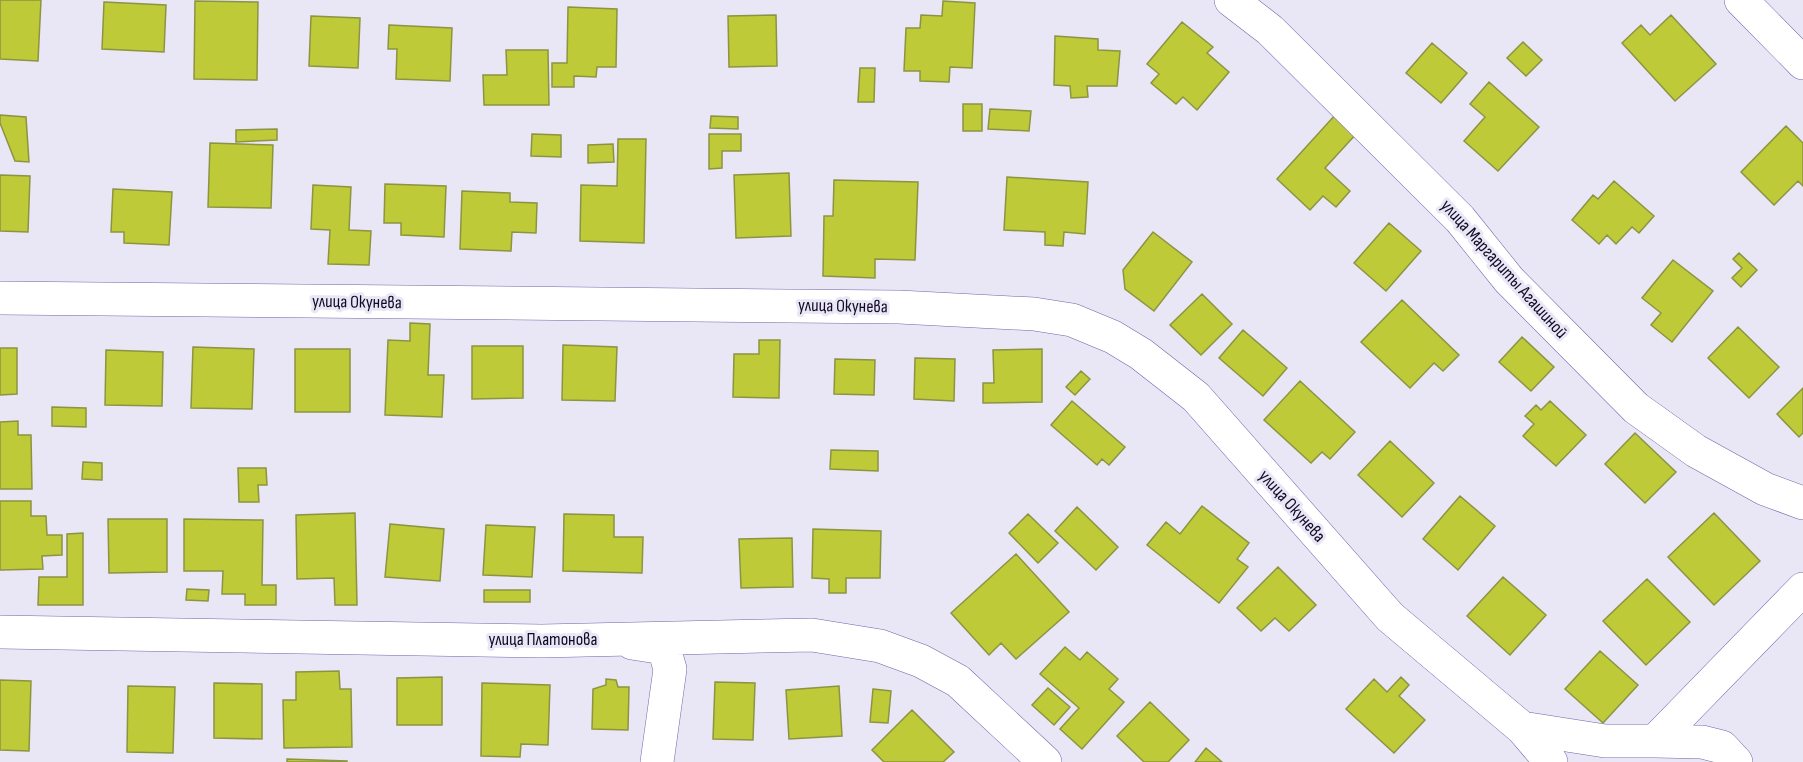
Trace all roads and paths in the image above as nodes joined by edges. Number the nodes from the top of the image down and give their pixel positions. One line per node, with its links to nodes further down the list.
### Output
1 (1231, 0): 5 (street, улица Маргариты Агашиной)
2 (1741, 0): 3 (street)
3 (1803, 63)
4 (0, 298): 11 (street, улица Окунева)
5 (1803, 503)
6 (1803, 589): 12 (street)
7 (0, 632): 9 (street, улица Платонова)
8 (722, 636): 9 (street, улица Платонова); 10 (street); 14 (street, улица Платонова)
9 (583, 639): 10 (street)
10 (670, 669): 13 (street)
11 (1522, 728): 12 (street); 15 (street, улица Окунева)
12 (1655, 741): 16 (street)
13 (657, 762)
14 (1045, 762)
15 (1551, 762)
16 (1736, 762)

